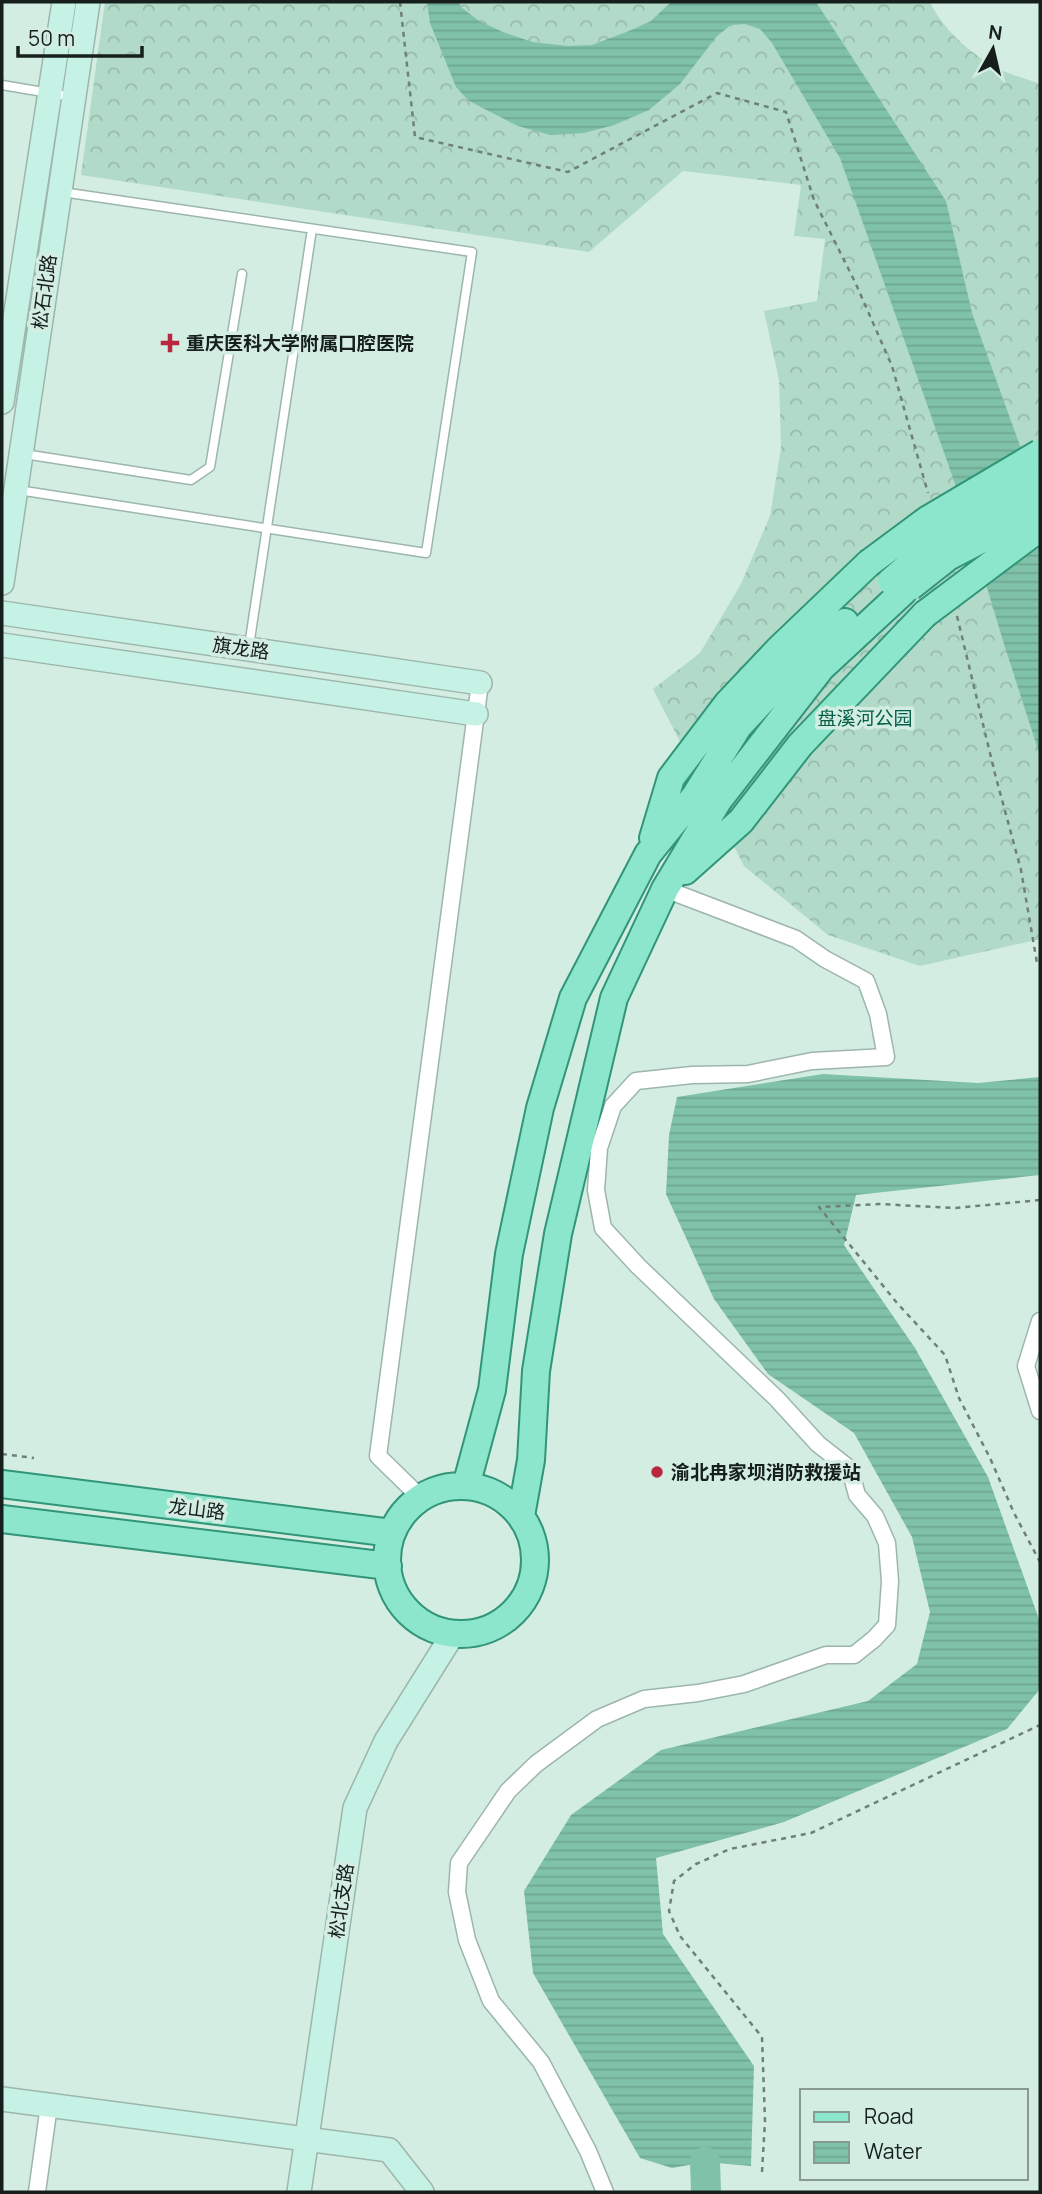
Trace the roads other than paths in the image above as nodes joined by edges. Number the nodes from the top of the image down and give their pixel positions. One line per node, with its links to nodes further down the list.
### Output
1 (64, 2): 4 (main road, 松石北路)
2 (88, 2): 5 (main road, 松石北路)
3 (2, 85): 4 (lane)
4 (50, 93): 5 (lane); 9 (main road, 松石北路)
5 (73, 96): 6 (main road, 松石北路)
6 (59, 191): 7 (lane); 11 (main road, 松石北路)
7 (312, 229): 15 (lane); 15 (lane)
8 (242, 274): 11 (lane)
9 (2, 402)
10 (1040, 453): 24 (main road, bridge)
11 (21, 454): 13 (main road, 松石北路)
12 (1040, 482): 18 (main road, bridge)
13 (15, 490): 15 (lane); 17 (main road, 松石北路)
14 (1040, 509): 18 (main road, bridge)
15 (267, 528): 21 (lane)
16 (1040, 530): 25 (main road, bridge)
17 (2, 583)
18 (897, 587): 24 (main road); 25 (main road)
19 (2, 613): 21 (main road, 旗龙路)
20 (2, 645): 23 (main road)
21 (248, 649): 22 (main road, 旗龙路)
22 (480, 683): 23 (street)
23 (476, 714): 30 (street)
24 (648, 854): 29 (main road)
25 (665, 889): 31 (main road); 42 (street)
26 (1040, 1321): 27 (street)
27 (1040, 1411)
28 (2, 1484): 33 (main road, 龙山路)
29 (466, 1486): 30 (main road); 31 (main road)
30 (421, 1498): 33 (main road)
31 (522, 1516): 35 (main road)
32 (2, 1519): 34 (main road, 龙山路)
33 (392, 1533): 34 (main road)
34 (388, 1566): 35 (main road)
35 (453, 1634): 38 (main road, 松北支路)
36 (2, 2099): 37 (main road)
37 (49, 2105): 38 (main road); 39 (street)
38 (306, 2139): 40 (main road, 松北支路); 41 (main road)
39 (37, 2192)
40 (299, 2192)
41 (422, 2192)
42 (605, 2192)

